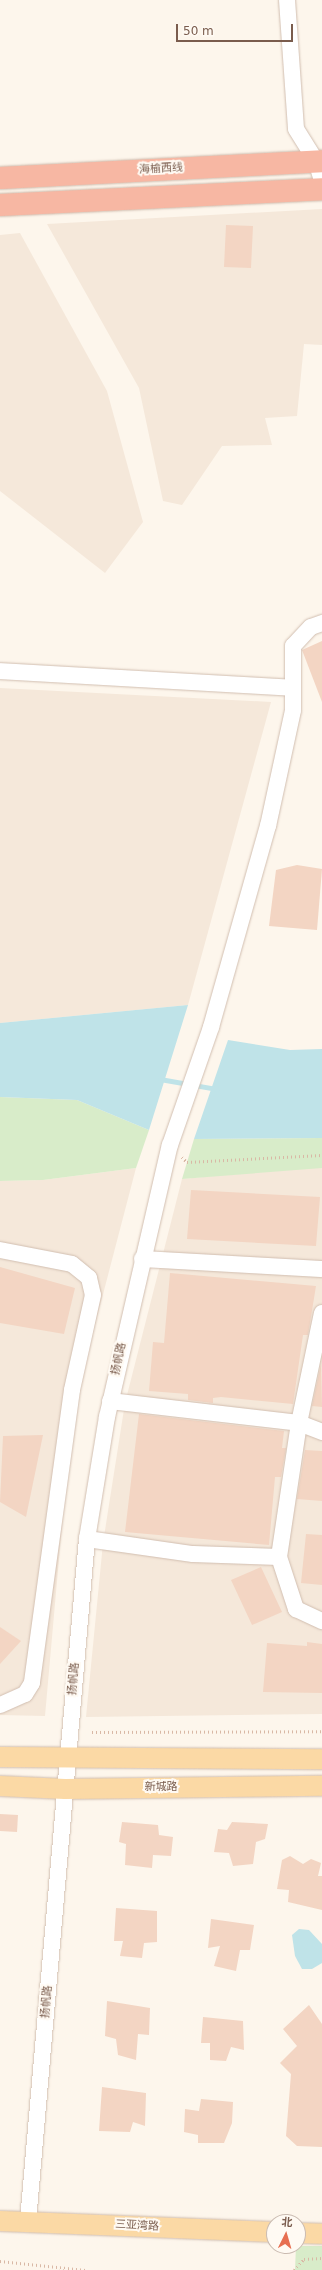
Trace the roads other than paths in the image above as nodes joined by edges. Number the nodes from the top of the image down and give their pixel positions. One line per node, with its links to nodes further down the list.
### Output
1 (287, 0): 2 (street)
2 (320, 168): 3 (highway, 海榆西线)
3 (0, 178)
4 (322, 189): 5 (highway)
5 (0, 205)
6 (322, 623): 8 (street, 扬帆路)
7 (0, 671): 8 (street)
8 (293, 688): 10 (street, 扬帆路)
9 (0, 1250): 19 (street)
10 (142, 1259): 11 (street); 13 (street, 扬帆路)
11 (322, 1269)
12 (322, 1313): 14 (street)
13 (110, 1401): 14 (street); 16 (street, 扬帆路)
14 (299, 1423): 15 (street); 17 (street)
15 (322, 1432)
16 (87, 1539): 17 (street); 21 (street, 扬帆路)
17 (279, 1557): 18 (street)
18 (322, 1621)
19 (0, 1705)
20 (0, 1757): 21 (main road)
21 (67, 1758): 22 (main road); 25 (street, 扬帆路)
22 (322, 1759)
23 (0, 1786): 25 (main road, 新城路)
24 (322, 1786): 25 (main road, 新城路)
25 (65, 1789): 27 (street, 扬帆路)
26 (0, 2221): 27 (main road, 三亚湾路)
27 (28, 2221): 28 (main road, 三亚湾路)
28 (266, 2232)
29 (306, 2233): 30 (main road)
30 (322, 2234)

